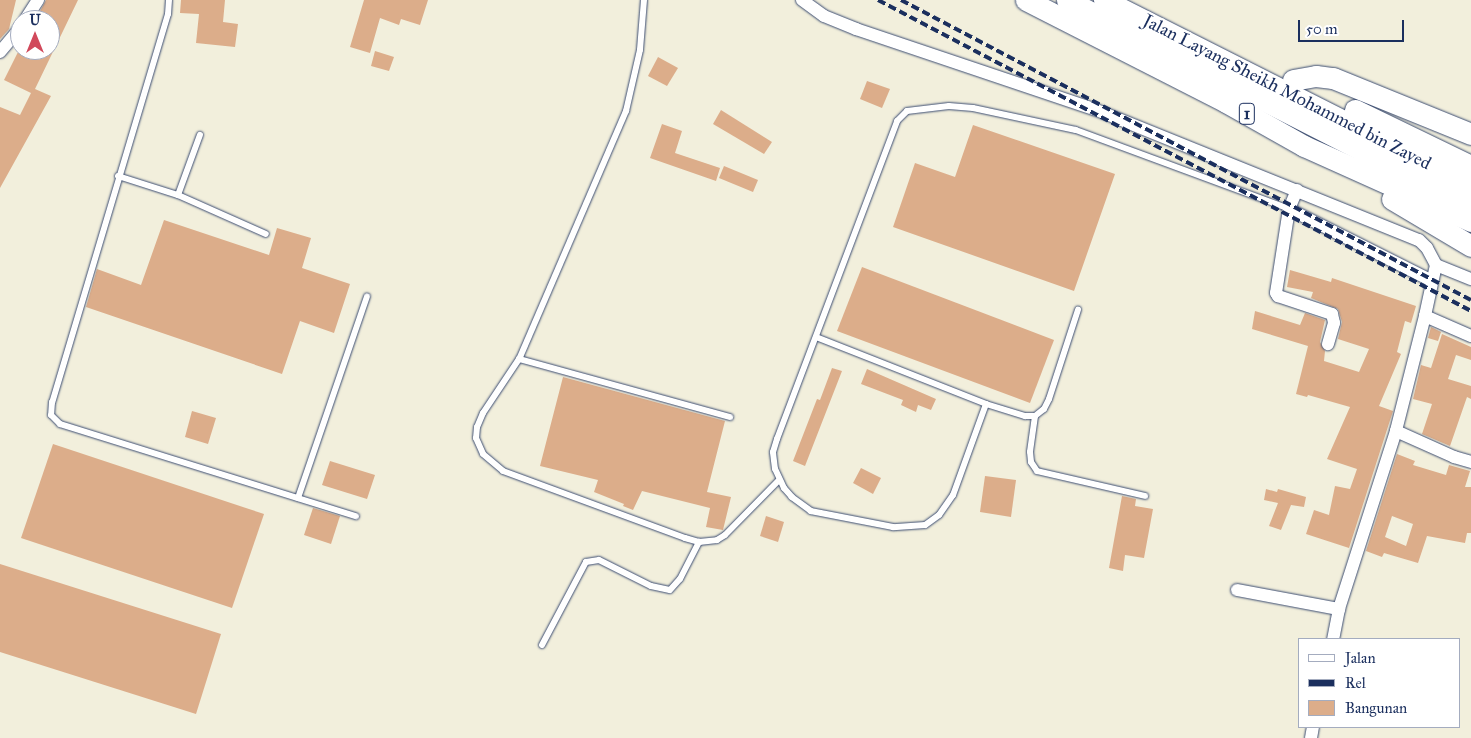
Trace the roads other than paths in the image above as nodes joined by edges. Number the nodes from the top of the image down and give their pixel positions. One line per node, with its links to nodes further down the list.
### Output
1 (169, 0): 15 (lane)
2 (644, 0): 33 (lane)
3 (802, 0): 17 (street)
4 (1026, 0): 13 (highway, 1)
5 (1067, 0): 19 (highway, Jalan Layang Sheikh Mohammed bin Zayed / 1)
6 (1104, 0): 16 (highway, Jalan Layang Sheikh Mohammed bin Zayed / 1)
7 (1127, 0): 10 (highway)
8 (10, 40): 9 (street)
9 (0, 52)
10 (1293, 80): 11 (highway); 14 (highway)
11 (1471, 134)
12 (200, 135): 18 (lane)
13 (1304, 146): 21 (highway, 1); 23 (highway)
14 (1471, 166)
15 (118, 176): 18 (lane); 41 (lane)
16 (1471, 184)
17 (1296, 190): 20 (street); 24 (street)
18 (178, 195): 22 (lane)
19 (1471, 206)
20 (1289, 209): 26 (street); 31 (lane); 32 (street)
21 (1471, 221)
22 (266, 234)
23 (1471, 246)
24 (1436, 265): 25 (street); 26 (street)
25 (1471, 279)
26 (1432, 281): 29 (street)
27 (367, 297): 41 (lane)
28 (1078, 310): 35 (lane)
29 (1425, 316): 30 (street); 37 (street)
30 (1471, 336)
31 (816, 338): 34 (lane); 39 (lane)
32 (1328, 344)
33 (519, 359): 36 (lane); 43 (lane)
34 (986, 404): 35 (lane); 39 (lane)
35 (1035, 416): 40 (lane)
36 (730, 417)
37 (1396, 431): 38 (street); 45 (street)
38 (1471, 462)
39 (779, 480): 43 (lane)
40 (1145, 496)
41 (298, 498): 42 (lane)
42 (356, 516)
43 (699, 542): 47 (lane)
44 (1237, 590): 45 (street)
45 (1339, 609): 46 (street)
46 (1332, 638)
47 (542, 646)

